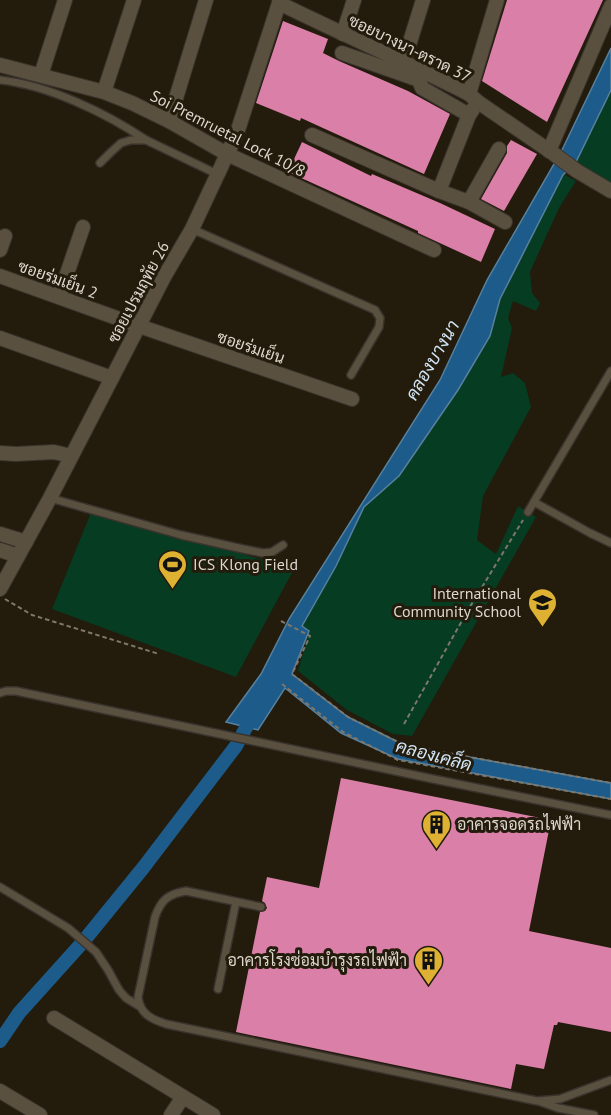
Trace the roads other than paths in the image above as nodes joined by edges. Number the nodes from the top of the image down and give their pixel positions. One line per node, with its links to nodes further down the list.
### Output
1 (65, 0): 13 (street)
2 (134, 0): 15 (street)
3 (206, 0): 18 (street)
4 (354, 0): 9 (street)
5 (423, 0): 11 (street)
6 (497, 0): 16 (street)
7 (279, 2): 9 (street, ซอยบางนา-ตราด 37); 23 (street, ซอยเปรมฤทัย 26)
8 (611, 6): 22 (street)
9 (343, 34): 11 (street, ซอยบางนา-ตราด 37)
10 (342, 54): 17 (street)
11 (404, 61): 16 (street, ซอยบางนา-ตราด 37)
12 (0, 65): 13 (street, Soi Premruetal Lock 10/8)
13 (41, 75): 15 (street, Soi Premruetal Lock 10/8)
14 (0, 80): 20 (lane)
15 (105, 92): 18 (street, Soi Premruetal Lock 10/8)
16 (474, 98): 17 (street); 22 (street, ซอยบางนา-ตราด 37)
17 (470, 115): 26 (street)
18 (169, 121): 23 (street, Soi Premruetal Lock 10/8)
19 (312, 135): 26 (street)
20 (146, 140): 24 (lane); 25 (lane)
21 (499, 149): 28 (street)
22 (552, 152): 27 (street, ซอยบางนา-ตราด 37)
23 (227, 154): 25 (street, ซอยเปรมฤทัย 26); 32 (street, Soi Premruetal Lock 10/8)
24 (100, 163)
25 (217, 174): 31 (street, ซอยเปรมฤทัย 26)
26 (439, 191): 28 (street)
27 (611, 191)
28 (469, 202): 29 (street)
29 (505, 222)
30 (83, 227): 34 (street)
31 (192, 229): 35 (street, ซอยเปรมฤทัย 26); 38 (lane)
32 (434, 250)
33 (0, 276): 34 (street, ซอยร่มเย็น 2)
34 (59, 297): 35 (street, ซอยร่มเย็น 2)
35 (139, 326): 39 (street, ซอยเปรมฤทัย 26); 40 (street, ซอยร่มเย็น)
36 (0, 338): 39 (street)
37 (611, 371): 44 (lane)
38 (351, 375)
39 (112, 378): 42 (street, ซอยเปรมฤทัย 26)
40 (352, 399)
41 (0, 453): 42 (street)
42 (71, 456): 43 (street, ซอยเปรมฤทัย 26)
43 (50, 498): 47 (street, ซอยเปรมฤทัย 26); 49 (lane)
44 (534, 502): 45 (lane); 48 (lane)
45 (528, 512)
46 (0, 534): 47 (street)
47 (26, 542): 51 (street, ซอยเปรมฤทัย 26)
48 (611, 543)
49 (283, 544)
50 (0, 550): 51 (street)
51 (18, 556): 52 (street, ซอยเปรมฤทัย 26)
52 (0, 589)
53 (0, 693): 54 (lane)
54 (611, 815)
55 (0, 887): 59 (lane)
56 (236, 902): 57 (lane); 58 (lane); 59 (lane)
57 (261, 907)
58 (218, 989)
59 (139, 1006): 64 (lane)
60 (54, 1018): 63 (street)
61 (611, 1080): 64 (lane)
62 (0, 1091): 65 (street)
63 (183, 1097): 66 (street); 67 (street)
64 (537, 1101): 68 (lane)
65 (40, 1115)
66 (171, 1115)
67 (213, 1115)
68 (594, 1115)

